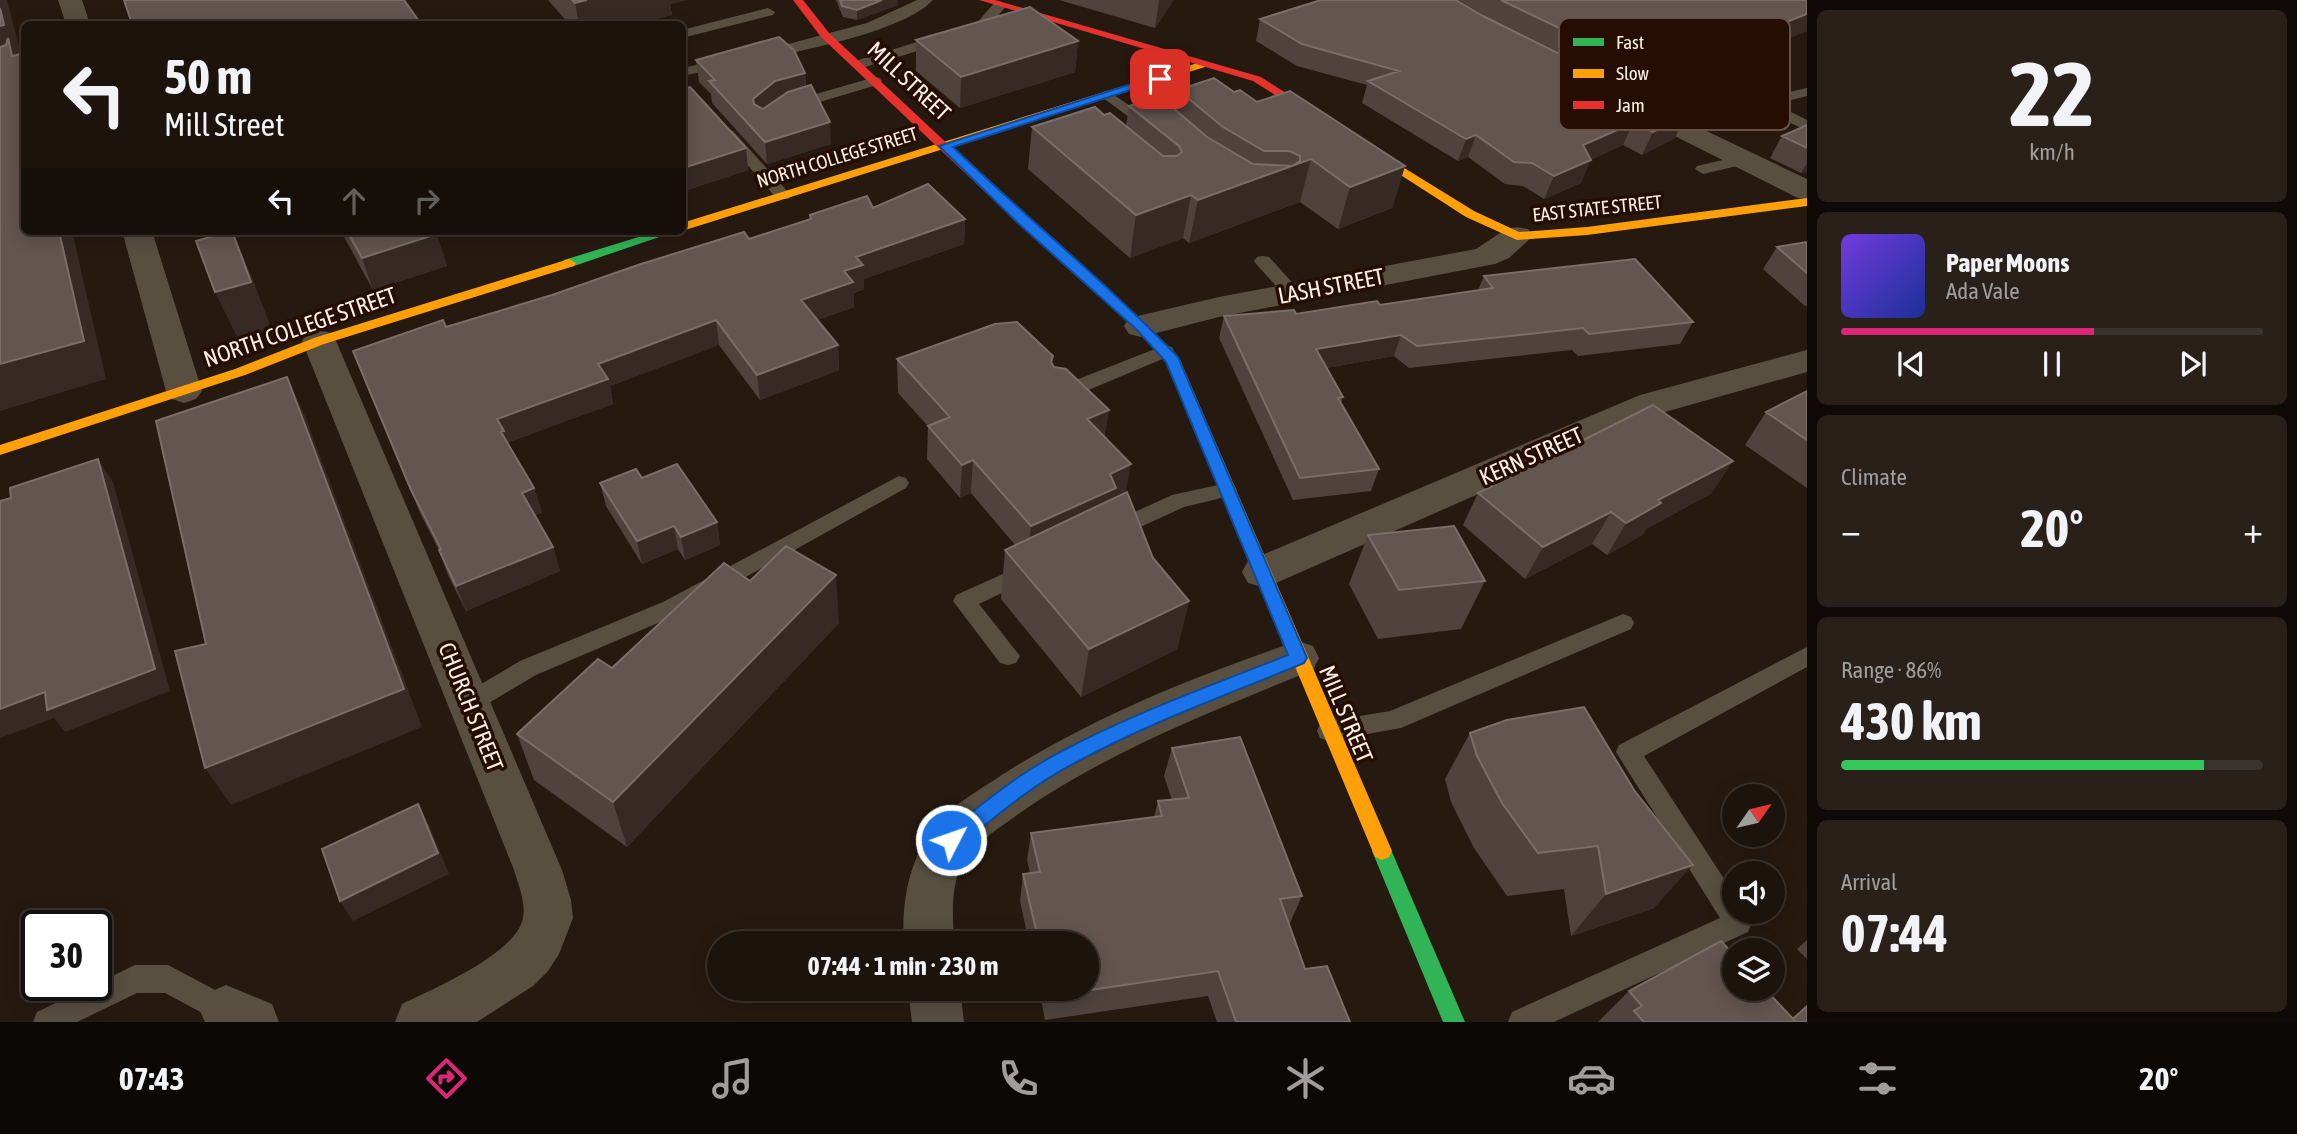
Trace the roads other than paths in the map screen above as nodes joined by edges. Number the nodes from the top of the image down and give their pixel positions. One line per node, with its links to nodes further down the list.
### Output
1 (70, 0): 6 (street)
2 (798, 0): 8 (street, MILL STREET)
3 (926, 0): 8 (lane)
4 (992, 2): 9 (street, EAST STATE STREET); 10 (lane)
5 (768, 12): 7 (lane)
6 (77, 21)
7 (686, 33)
8 (828, 38): 10 (street, MILL STREET); 11 (lane)
9 (1204, 64): 13 (street, NORTH COLLEGE STREET); 31 (street, EAST STATE STREET)
10 (857, 65): 12 (street, MILL STREET)
11 (686, 71)
12 (876, 81): 15 (lane); 22 (street, MILL STREET)
13 (1108, 95): 14 (street, NORTH COLLEGE STREET); 21 (lane)
14 (1063, 109): 18 (lane); 22 (street, NORTH COLLEGE STREET)
15 (774, 115)
16 (1790, 117): 19 (lane)
17 (715, 119): 26 (lane)
18 (1080, 124)
19 (1807, 125)
20 (1684, 130): 23 (street)
21 (1163, 136)
22 (945, 146): 26 (street, NORTH COLLEGE STREET); 34 (street, MILL STREET)
23 (1744, 160): 24 (lane); 25 (street)
24 (1703, 169)
25 (1807, 191)
26 (783, 196): 28 (street, NORTH COLLEGE STREET)
27 (1807, 202): 31 (street, EAST STATE STREET)
28 (686, 227)
29 (138, 235): 38 (street)
30 (658, 235): 35 (street, NORTH COLLEGE STREET)
31 (1517, 236): 33 (street, LASH STREET)
32 (1263, 261): 33 (lane)
33 (1293, 294): 34 (street, LASH STREET)
34 (1141, 326): 36 (street, MILL STREET)
35 (319, 341): 38 (street, NORTH COLLEGE STREET); 50 (street, CHURCH STREET)
36 (1166, 351): 39 (lane); 42 (street, MILL STREET)
37 (1807, 361): 45 (street, KERN STREET)
38 (184, 391): 40 (street, NORTH COLLEGE STREET)
39 (1060, 394)
40 (0, 450)
41 (899, 482): 50 (lane)
42 (1227, 490): 43 (lane); 45 (street, MILL STREET)
43 (1091, 542)
44 (1040, 565): 47 (lane)
45 (1262, 572): 49 (street, MILL STREET)
46 (1623, 623): 51 (lane)
47 (1008, 656)
48 (1807, 656): 59 (lane)
49 (1298, 658): 51 (street, MILL STREET); 52 (street)
50 (469, 703): 56 (street, CHURCH STREET)
51 (1329, 731): 58 (street, MILL STREET)
52 (928, 931)
53 (935, 1001): 57 (street)
54 (239, 1017): 55 (lane)
55 (47, 1022)
56 (421, 1022)
57 (938, 1022)
58 (1454, 1022)
59 (1522, 1022)

